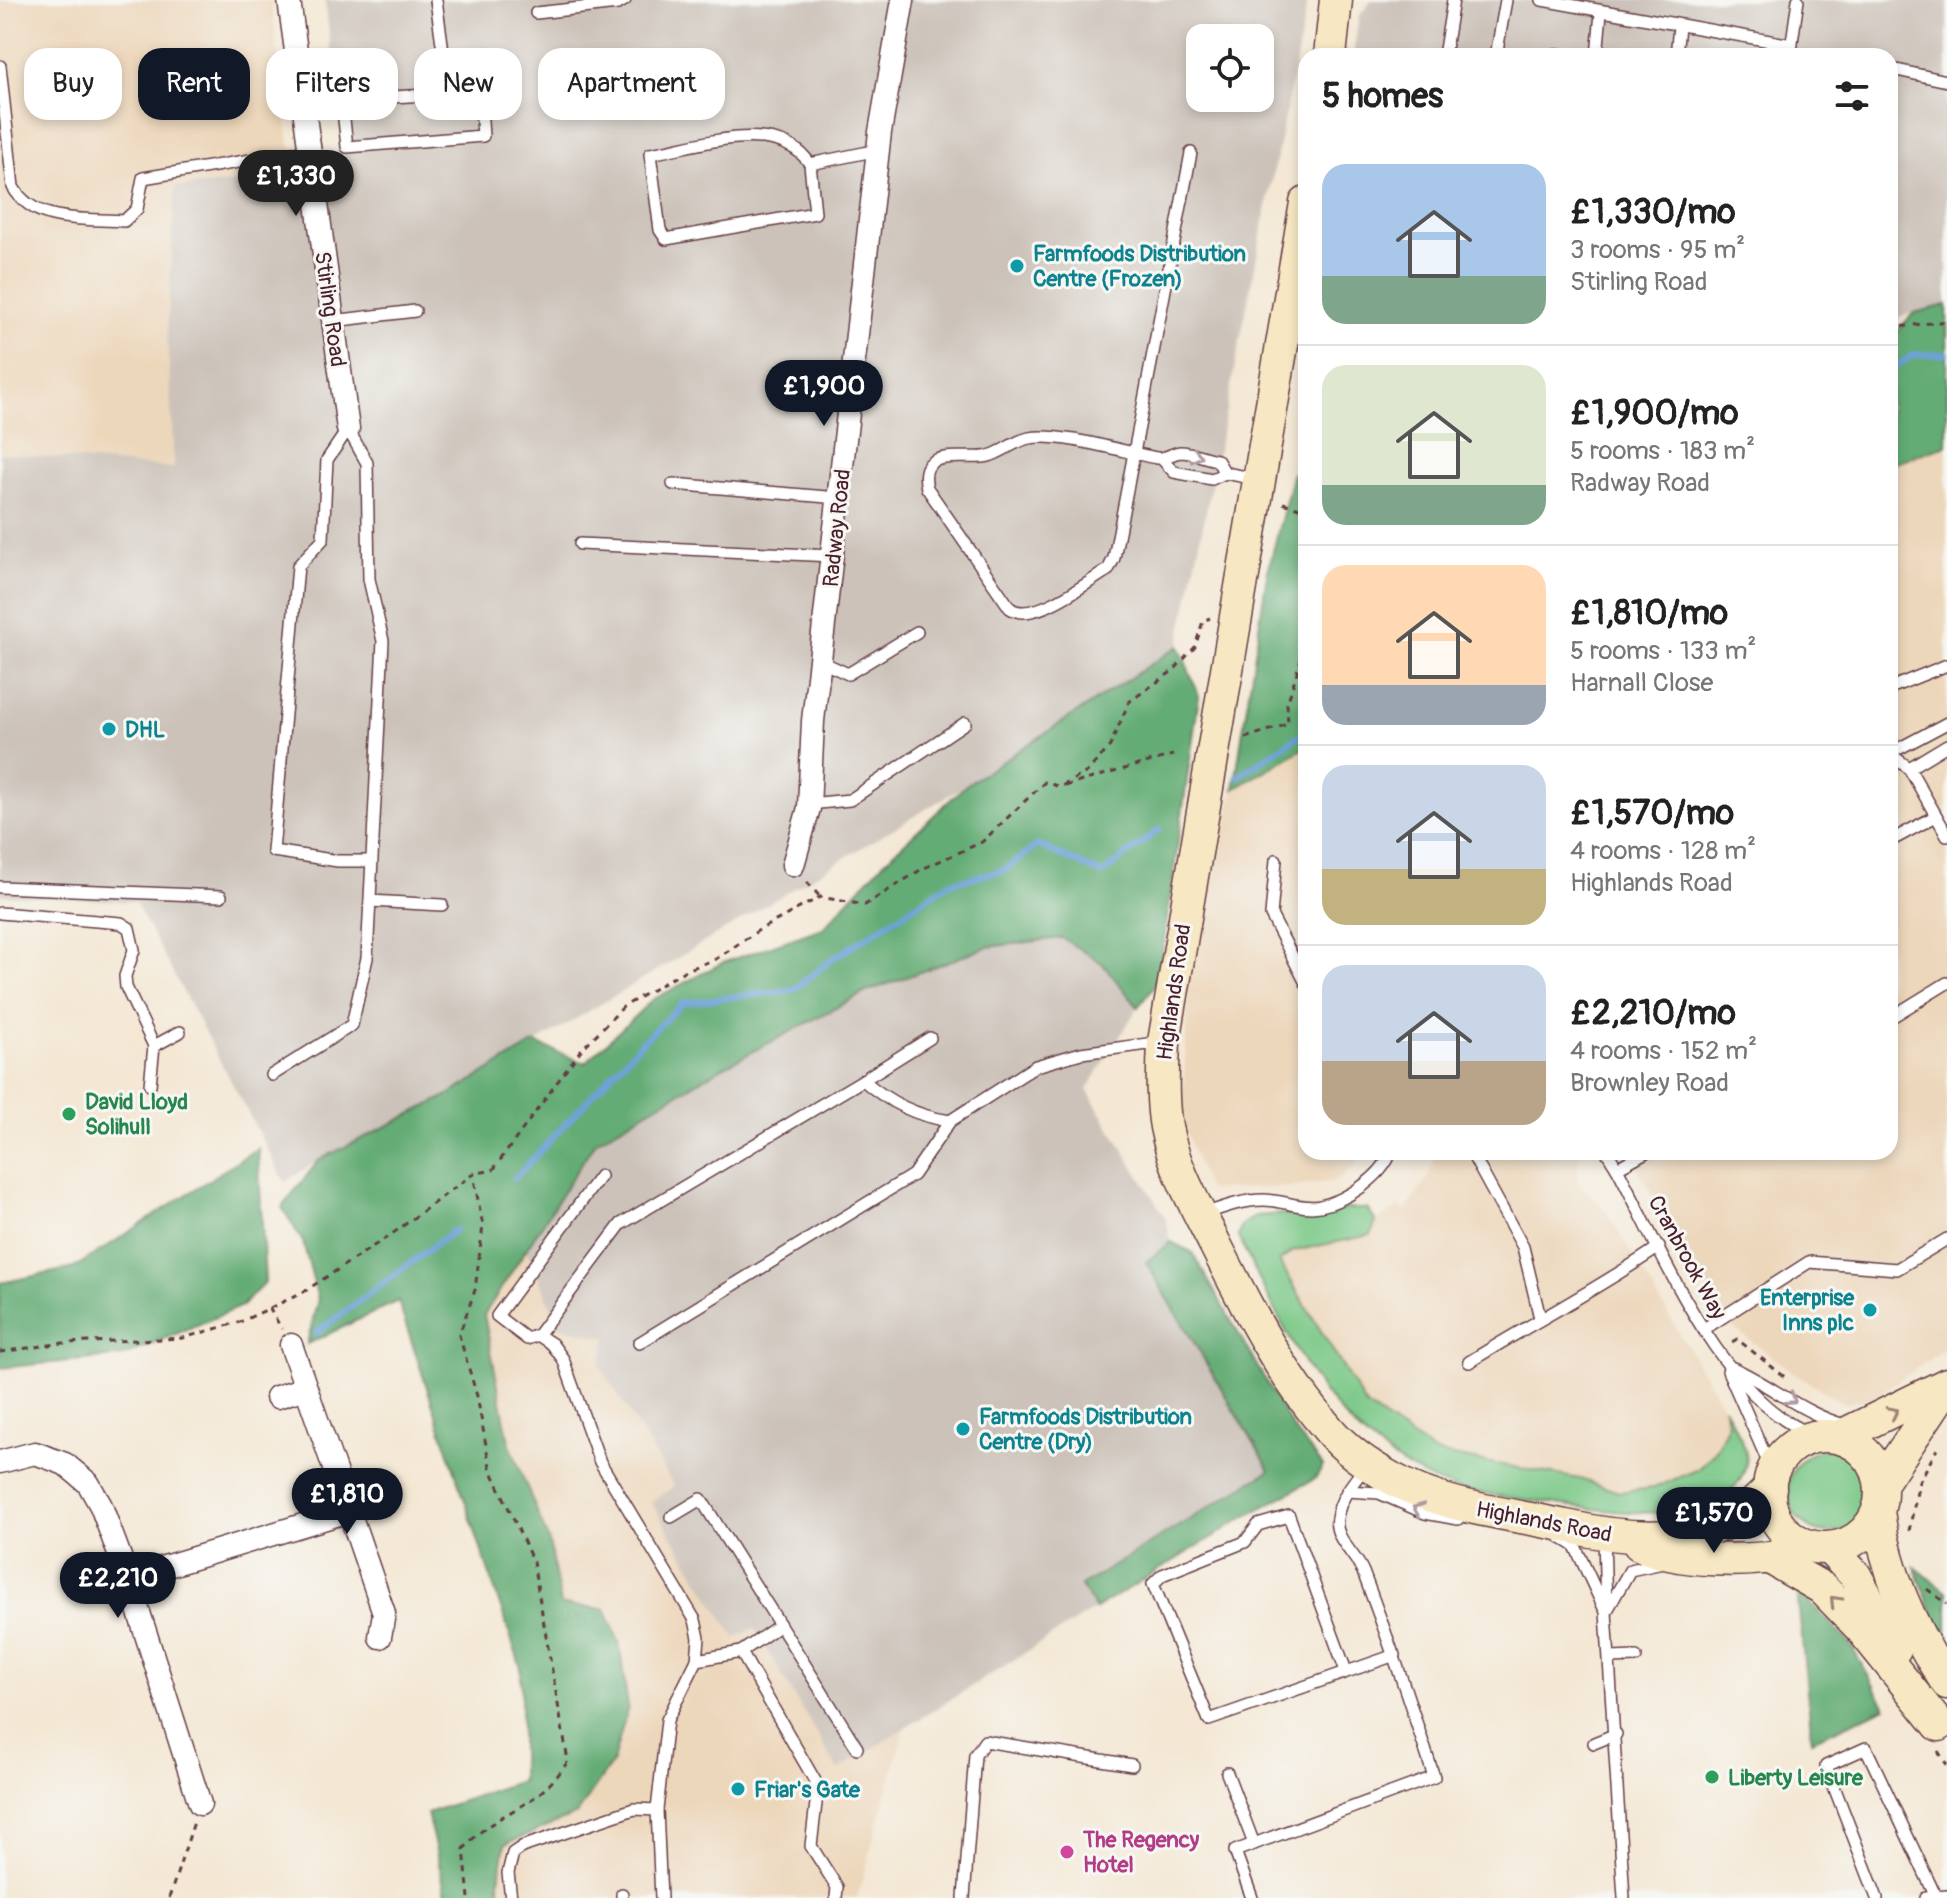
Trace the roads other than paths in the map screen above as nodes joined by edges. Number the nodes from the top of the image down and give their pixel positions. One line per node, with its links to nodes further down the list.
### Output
1 (289, 0): 13 (street, Stirling Road)
2 (436, 0): 14 (lane)
3 (625, 0): 10 (lane)
4 (903, 0): 28 (street, Radway Road)
5 (1336, 0): 15 (street)
6 (1453, 0): 16 (lane)
7 (1506, 0): 17 (lane)
8 (1542, 0): 11 (lane)
9 (1798, 0): 21 (lane)
10 (536, 13)
11 (1601, 13): 12 (lane); 18 (lane)
12 (1679, 26): 19 (lane); 20 (lane)
13 (296, 48)
14 (443, 48)
15 (1331, 48)
16 (1445, 48)
17 (1497, 48)
18 (1598, 48)
19 (1677, 48)
20 (1782, 48)
21 (1791, 48)
22 (0, 66): 27 (lane)
23 (1898, 70): 24 (lane)
24 (1947, 81)
25 (342, 101): 25 (lane)
26 (307, 120): 27 (street, Stirling Road)
27 (311, 150): 33 (street, Stirling Road)
28 (878, 150): 30 (lane); 40 (street, Radway Road)
29 (1191, 153): 35 (lane)
30 (810, 164): 30 (lane)
31 (1298, 250): 38 (street, Highlands Road)
32 (415, 311): 33 (lane)
33 (332, 321): 34 (street, Stirling Road)
34 (348, 429): 58 (lane); 58 (lane)
35 (1134, 453): 35 (lane); 36 (lane)
36 (1162, 459): 37 (lane); 37 (lane, one-way to 37)
37 (1225, 473): 38 (lane)
38 (1259, 479): 70 (street, Highlands Road)
39 (673, 484): 40 (lane)
40 (839, 498): 42 (street, Radway Road)
41 (580, 544): 42 (lane)
42 (833, 556): 44 (street, Radway Road)
43 (917, 632): 44 (lane)
44 (822, 662): 53 (street, Radway Road)
45 (1947, 665): 46 (lane)
46 (1898, 685)
47 (965, 723): 53 (lane)
48 (1947, 723): 50 (lane)
49 (1947, 745): 52 (lane)
50 (1898, 748)
51 (1898, 760): 52 (lane)
52 (1909, 768): 54 (lane)
53 (809, 804): 59 (street, Radway Road)
54 (1936, 816): 55 (lane); 56 (lane)
55 (1947, 835)
56 (1898, 837)
57 (1276, 860): 65 (lane)
58 (372, 861): 62 (lane)
59 (793, 865)
60 (0, 887): 61 (lane)
61 (221, 896)
62 (370, 901): 63 (lane); 72 (lane)
63 (442, 905)
64 (0, 913): 71 (lane)
65 (1298, 967)
66 (1947, 983): 67 (lane)
67 (1898, 1013)
68 (180, 1032): 71 (lane)
69 (930, 1038): 73 (lane)
70 (1164, 1042): 75 (lane); 82 (street, Highlands Road)
71 (154, 1046): 74 (lane)
72 (272, 1075)
73 (863, 1080): 75 (lane); 87 (lane)
74 (150, 1085)
75 (950, 1121): 88 (lane)
76 (1388, 1160): 82 (lane)
77 (1475, 1160): 85 (lane)
78 (1612, 1160): 80 (lane, Cranbrook Way)
79 (1632, 1160): 80 (lane)
80 (1617, 1168): 84 (lane, Cranbrook Way)
81 (600, 1176): 87 (lane)
82 (1200, 1215): 97 (street, Highlands Road)
83 (1947, 1239): 86 (lane)
84 (1659, 1247): 85 (lane); 86 (lane, Cranbrook Way)
85 (1540, 1318): 90 (lane)
86 (1704, 1329): 91 (lane, Cranbrook Way)
87 (538, 1335): 117 (lane)
88 (639, 1343)
89 (291, 1345): 93 (street)
90 (1469, 1362)
91 (1726, 1364): 95 (lane, one-way to 95); 95 (lane); 98 (lane)
92 (1947, 1385): 95 (street, one-way to 92); 100 (street)
93 (305, 1388): 94 (street); 101 (street)
94 (277, 1397)
95 (1838, 1434): 98 (street); 100 (street)
96 (0, 1462): 109 (street)
97 (1368, 1464): 99 (lane); 102 (street, Highlands Road)
98 (1771, 1481): 105 (street, Highlands Road); 106 (street)
99 (1347, 1491): 102 (lane, one-way to 99); 114 (lane)
100 (1880, 1498): 106 (street); 119 (street)
101 (349, 1511): 109 (street); 112 (street)
102 (1491, 1512): 104 (street, Highlands Road)
103 (671, 1517): 111 (lane)
104 (1528, 1518): 105 (street, Highlands Road); 110 (lane)
105 (1613, 1536): 107 (street, Highlands Road); 110 (lane)
106 (1821, 1547): 108 (street, Highlands Road); 120 (street)
107 (1719, 1557): 108 (street, Highlands Road); 110 (lane)
108 (1770, 1558): 120 (street, one-way to 108)
109 (128, 1578): 126 (street)
110 (1606, 1612): 116 (lane)
111 (780, 1625): 113 (lane); 123 (lane)
112 (380, 1637)
113 (741, 1652): 117 (lane); 132 (lane)
114 (1395, 1655): 118 (lane); 128 (lane)
115 (1636, 1657): 116 (lane)
116 (1610, 1658): 121 (lane)
117 (697, 1660): 127 (lane)
118 (1346, 1671): 118 (lane)
119 (1947, 1683)
120 (1943, 1732)
121 (1616, 1734): 122 (lane); 135 (lane)
122 (1594, 1743)
123 (857, 1748)
124 (1132, 1765): 133 (lane)
125 (1227, 1773): 128 (lane)
126 (200, 1804)
127 (657, 1810): 130 (lane); 131 (lane)
128 (1254, 1844): 134 (lane)
129 (1936, 1897): 136 (lane)
130 (511, 1898)
131 (661, 1898)
132 (836, 1898)
133 (964, 1898)
134 (1252, 1898)
135 (1624, 1898)
136 (1877, 1898)

